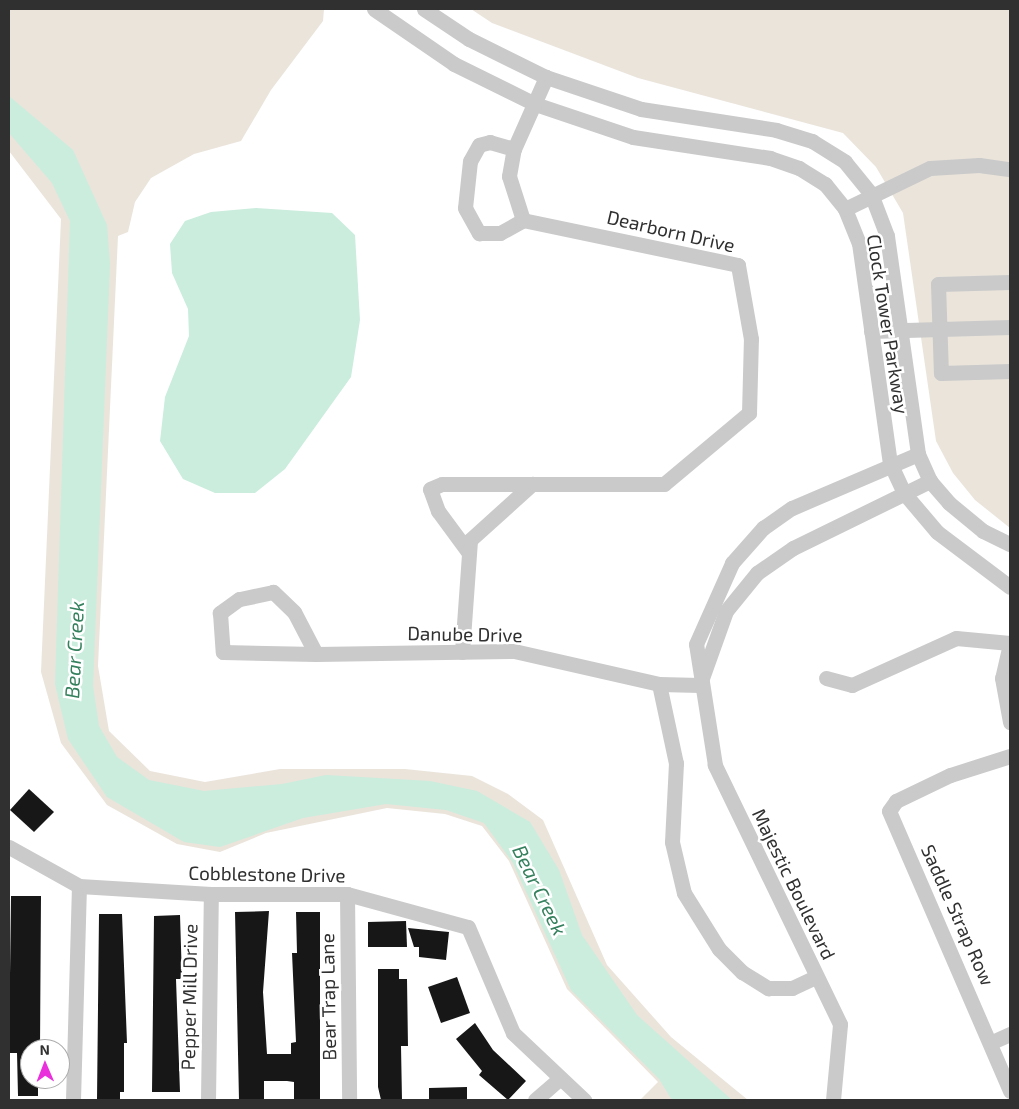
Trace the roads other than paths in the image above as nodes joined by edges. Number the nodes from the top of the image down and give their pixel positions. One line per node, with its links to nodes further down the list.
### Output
1 (424, 9): 3 (street, Clock Tower Parkway)
2 (380, 11): 4 (street, Clock Tower Parkway)
3 (546, 77): 4 (street); 7 (street, Clock Tower Parkway)
4 (535, 104): 5 (street); 8 (street, Clock Tower Parkway)
5 (514, 149): 9 (street); 9 (street)
6 (1010, 169): 7 (street)
7 (871, 194): 8 (street); 13 (street, Clock Tower Parkway)
8 (845, 209): 14 (street, Clock Tower Parkway)
9 (524, 220): 19 (street, Dearborn Drive)
10 (1010, 282): 12 (street)
11 (1010, 327): 12 (street)
12 (939, 329): 13 (street); 15 (street)
13 (901, 330): 14 (street); 16 (street, Clock Tower Parkway)
14 (872, 331): 17 (street, Clock Tower Parkway)
15 (1010, 371)
16 (918, 454): 17 (street, Majestic Boulevard); 18 (street, Clock Tower Parkway)
17 (890, 463): 20 (street, Clock Tower Parkway); 29 (street, Majestic Boulevard)
18 (930, 481): 20 (street, Majestic Boulevard); 21 (street, Clock Tower Parkway)
19 (532, 484): 22 (street); 22 (street)
20 (904, 493): 23 (street, Clock Tower Parkway); 29 (street, Majestic Boulevard)
21 (1010, 544)
22 (469, 553): 25 (street)
23 (1010, 587)
24 (1010, 643): 27 (street); 30 (street)
25 (462, 652): 26 (street, Danube Drive); 28 (street, Danube Drive)
26 (316, 654): 26 (street, Danube Drive)
27 (826, 678)
28 (659, 684): 29 (street, Danube Drive); 36 (street)
29 (700, 685): 36 (street, Majestic Boulevard)
30 (1010, 722)
31 (1010, 756): 38 (street, Saddle Strap Row)
32 (9, 847): 33 (street, Cobblestone Drive)
33 (79, 886): 34 (street, Cobblestone Drive); 41 (street)
34 (210, 894): 35 (street, Cobblestone Drive); 42 (street, Pepper Mill Drive)
35 (347, 894): 39 (street, Cobblestone Drive); 43 (street, Bear Trap Lane)
36 (816, 977): 46 (street, Majestic Boulevard)
37 (1010, 1034): 38 (street)
38 (992, 1042): 40 (street, Saddle Strap Row)
39 (560, 1078): 44 (street); 45 (street, Cobblestone Drive)
40 (1010, 1091)
41 (74, 1100)
42 (208, 1100)
43 (349, 1100)
44 (535, 1100)
45 (584, 1100)
46 (833, 1100)

